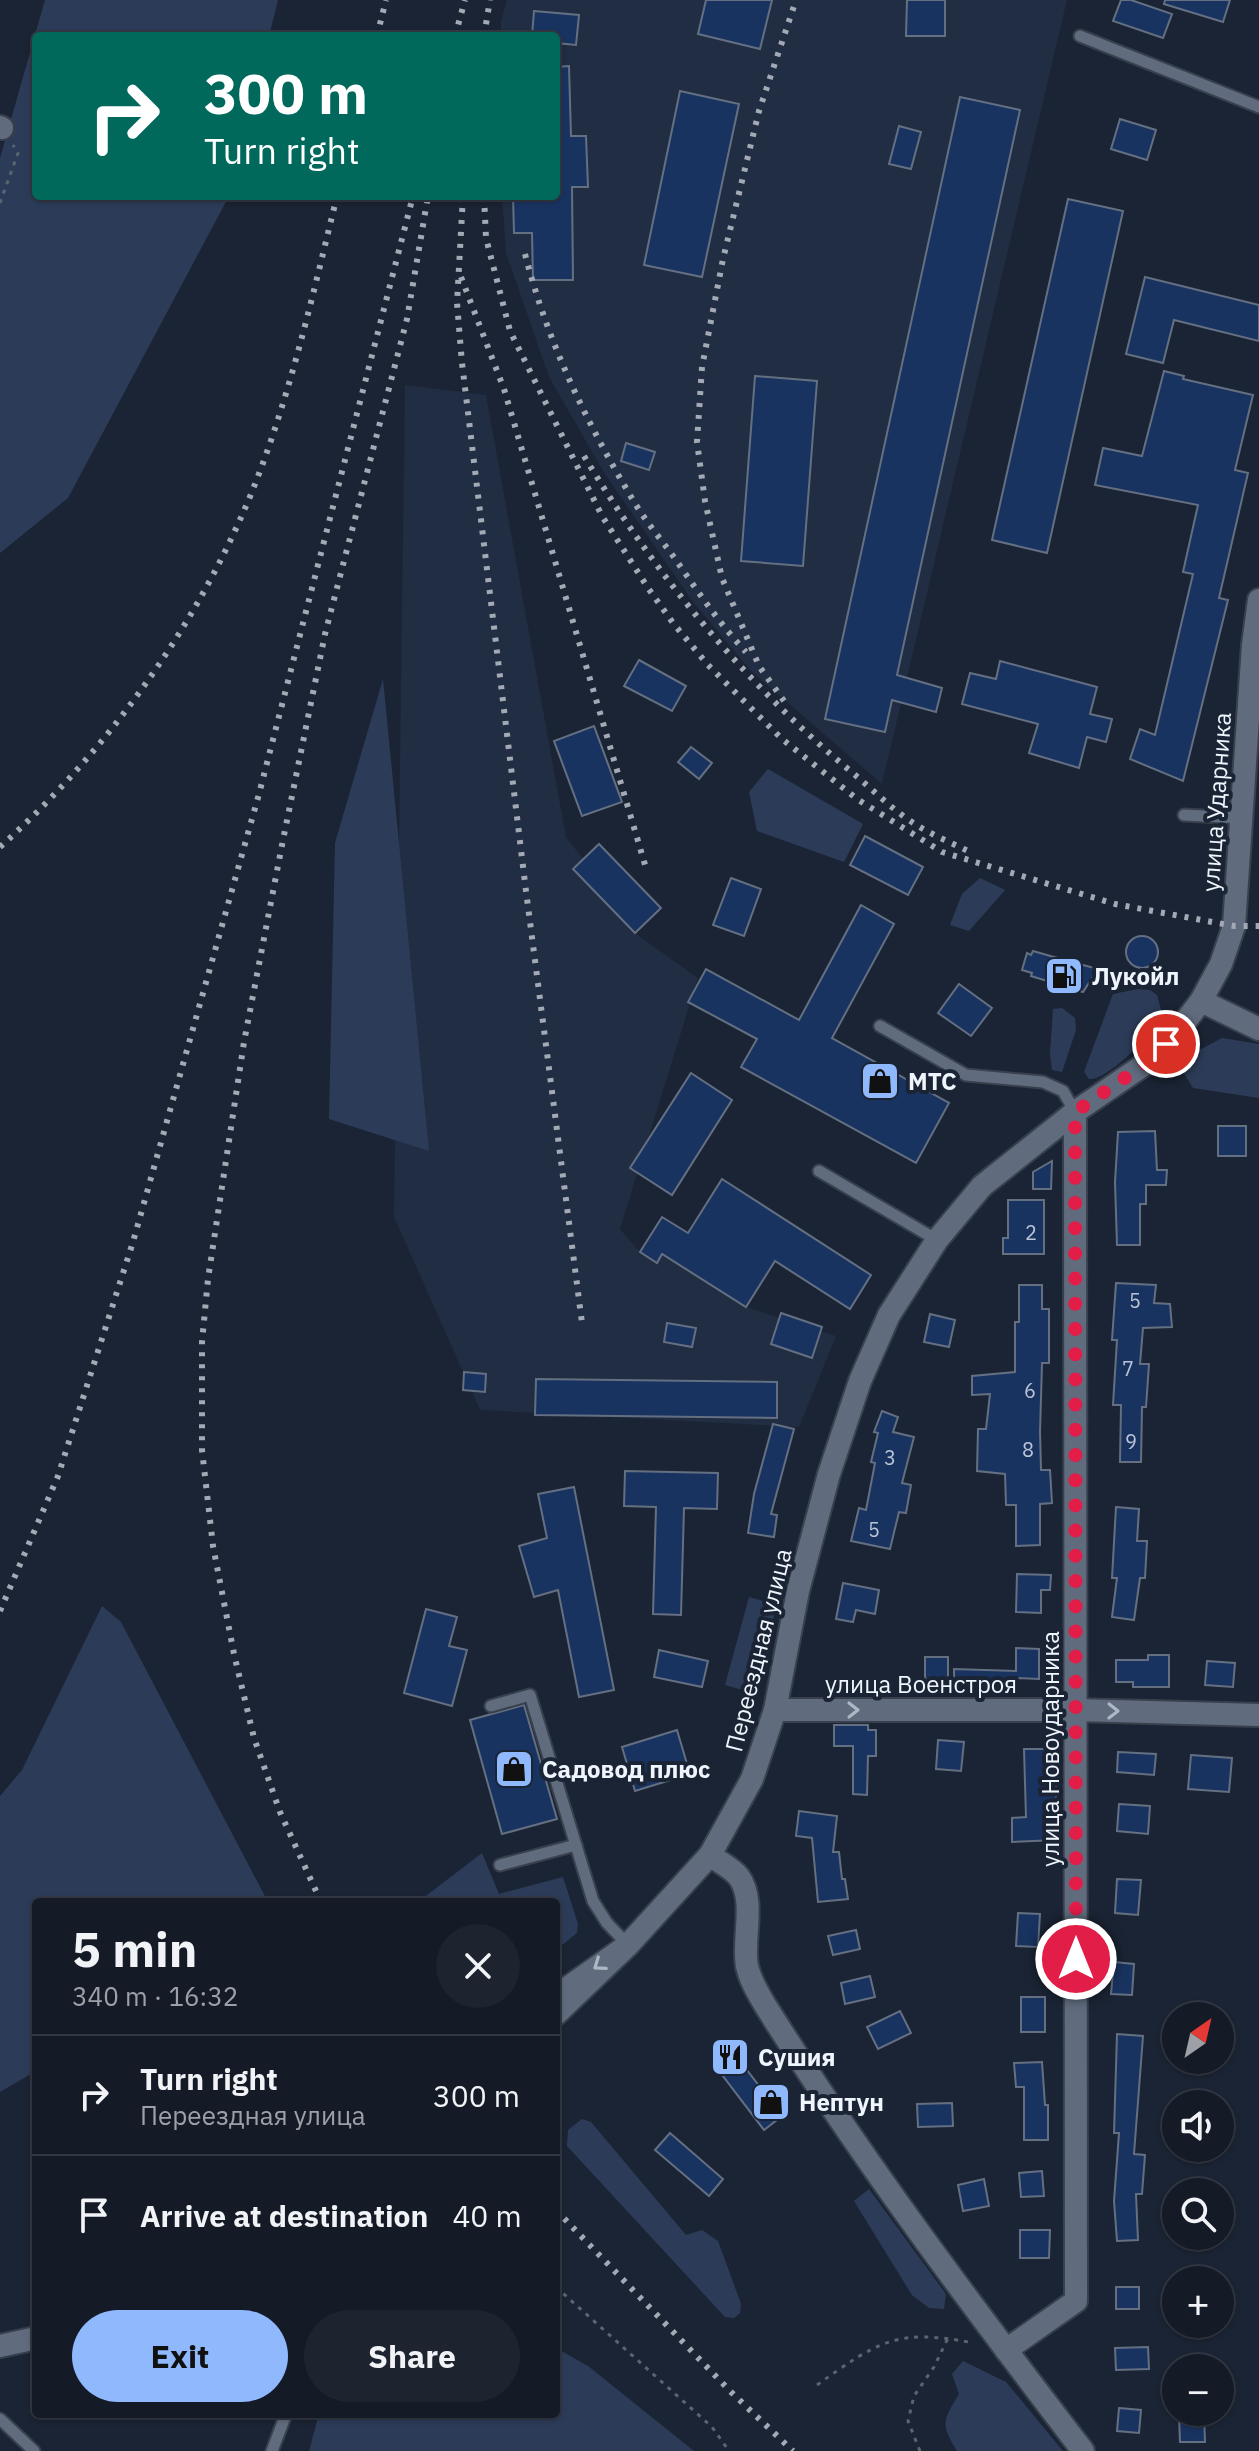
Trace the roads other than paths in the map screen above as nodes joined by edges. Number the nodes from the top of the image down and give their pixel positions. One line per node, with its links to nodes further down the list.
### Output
1 (1080, 36): 2 (lane)
2 (1259, 107)
3 (1259, 600): 4 (street, улица Ударника)
4 (1256, 645): 6 (street, улица Ударника)
5 (1184, 815): 6 (lane)
6 (1241, 818): 7 (street, улица Ударника)
7 (1201, 1001): 9 (street); 10 (street, Переездная улица)
8 (880, 1026): 10 (lane)
9 (1259, 1029)
10 (1075, 1112): 12 (street, Переездная улица); 15 (street, улица Новоударника)
11 (819, 1171): 12 (lane)
12 (937, 1240): 14 (street, Переездная улица)
13 (491, 1706): 17 (lane)
14 (775, 1710): 15 (street, улица Военстроя, one-way to 15); 18 (street, Переездная улица)
15 (1076, 1710): 16 (street, улица Военстроя, one-way to 16); 25 (street, улица Новоударника)
16 (1259, 1715)
17 (576, 1845): 19 (lane); 20 (lane)
18 (710, 1855): 20 (street, Переездная улица); 25 (street)
19 (500, 1865)
20 (628, 1945): 21 (street, one-way to 21); 22 (street)
21 (560, 1993)
22 (560, 2010)
23 (32, 2339): 24 (street)
24 (0, 2346)
25 (1005, 2349): 30 (street)
26 (284, 2418): 29 (lane)
27 (0, 2419): 28 (lane)
28 (34, 2451)
29 (272, 2451)
30 (1083, 2451)

